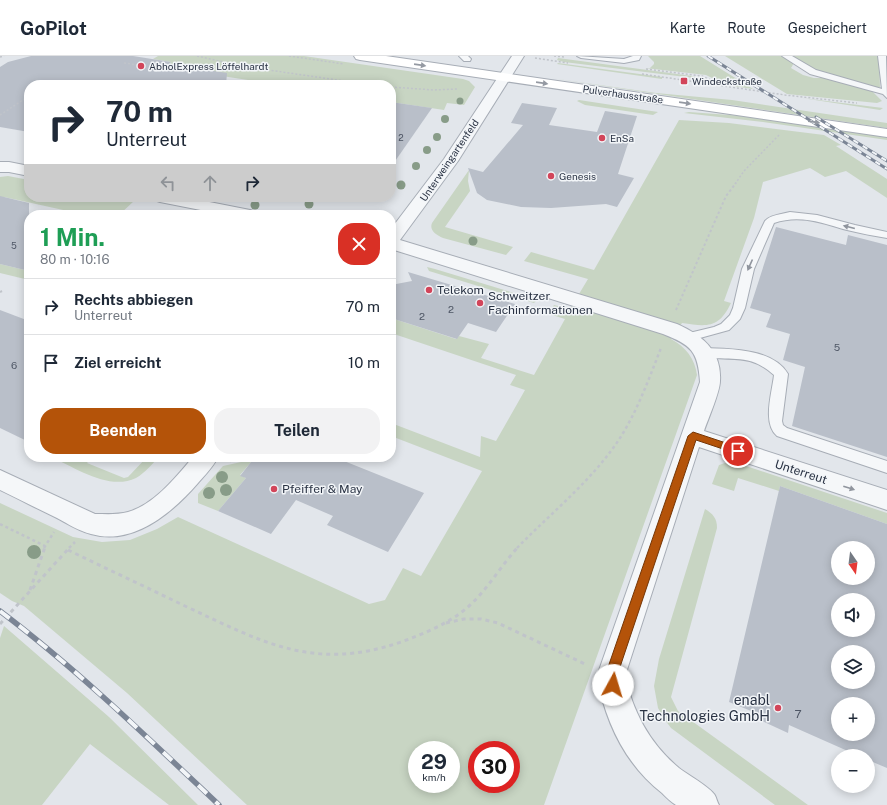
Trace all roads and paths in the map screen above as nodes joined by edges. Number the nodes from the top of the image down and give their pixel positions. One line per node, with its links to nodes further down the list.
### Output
1 (4, 56): 8 (path)
2 (198, 56): 19 (path)
3 (360, 56): 17 (main road, Pulverhausstraße, one-way to 17)
4 (581, 56): 5 (lane)
5 (637, 56)
6 (786, 56): 23 (lane)
7 (882, 56): 23 (lane)
8 (0, 57)
9 (461, 57): 11 (main road)
10 (515, 60): 13 (main road); 15 (main road); 17 (street, Unterweingartenfeld)
11 (482, 61)
12 (124, 63): 14 (path)
13 (497, 63)
14 (138, 65)
15 (527, 67)
16 (665, 72): 18 (path)
17 (504, 77): 22 (street, Unterweingartenfeld); 28 (main road, Pulverhausstraße, one-way to 28)
18 (708, 78)
19 (338, 80)
20 (721, 86): 25 (path)
21 (396, 87): 22 (path)
22 (494, 92): 34 (street, Unterweingartenfeld)
23 (887, 94)
24 (24, 99): 26 (path)
25 (861, 103)
26 (0, 115)
27 (783, 131): 36 (path)
28 (887, 133)
29 (0, 167): 30 (street)
30 (24, 170)
31 (185, 202): 32 (street)
32 (225, 210)
33 (887, 234): 37 (lane, one-way to 37)
34 (396, 235)
35 (396, 244): 36 (street)
36 (670, 329): 37 (street); 50 (path)
37 (696, 344): 38 (street); 40 (lane)
38 (693, 436): 42 (street, Unterreut, one-way to 42); 51 (street)
39 (203, 462): 45 (street)
40 (887, 467)
41 (0, 479): 43 (street)
42 (887, 500)
43 (67, 512): 45 (street); 46 (path)
44 (0, 524): 46 (path)
45 (92, 524): 47 (path)
46 (45, 546): 48 (path)
47 (68, 550): 48 (path); 50 (path)
48 (29, 592): 49 (path)
49 (0, 624)
50 (444, 624): 51 (path)
51 (611, 676): 52 (street)
52 (703, 805)

